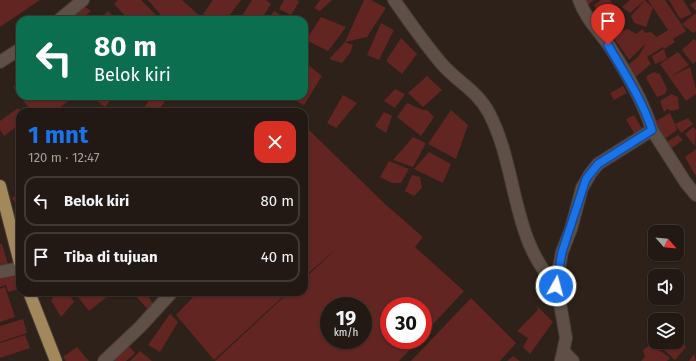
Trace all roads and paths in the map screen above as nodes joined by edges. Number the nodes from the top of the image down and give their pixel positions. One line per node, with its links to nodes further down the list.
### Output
1 (83, 0): 4 (street)
2 (394, 0): 13 (street)
3 (579, 0): 7 (street)
4 (64, 16)
5 (16, 52): 6 (street)
6 (0, 62)
7 (652, 130): 9 (street); 13 (street)
8 (0, 186): 10 (main road)
9 (696, 195)
10 (16, 248)
11 (16, 269): 12 (street)
12 (0, 272)
13 (556, 286): 16 (street)
14 (31, 296): 17 (main road)
15 (168, 296): 18 (street)
16 (562, 357): 19 (street)
17 (56, 361)
18 (104, 361)
19 (573, 361)

